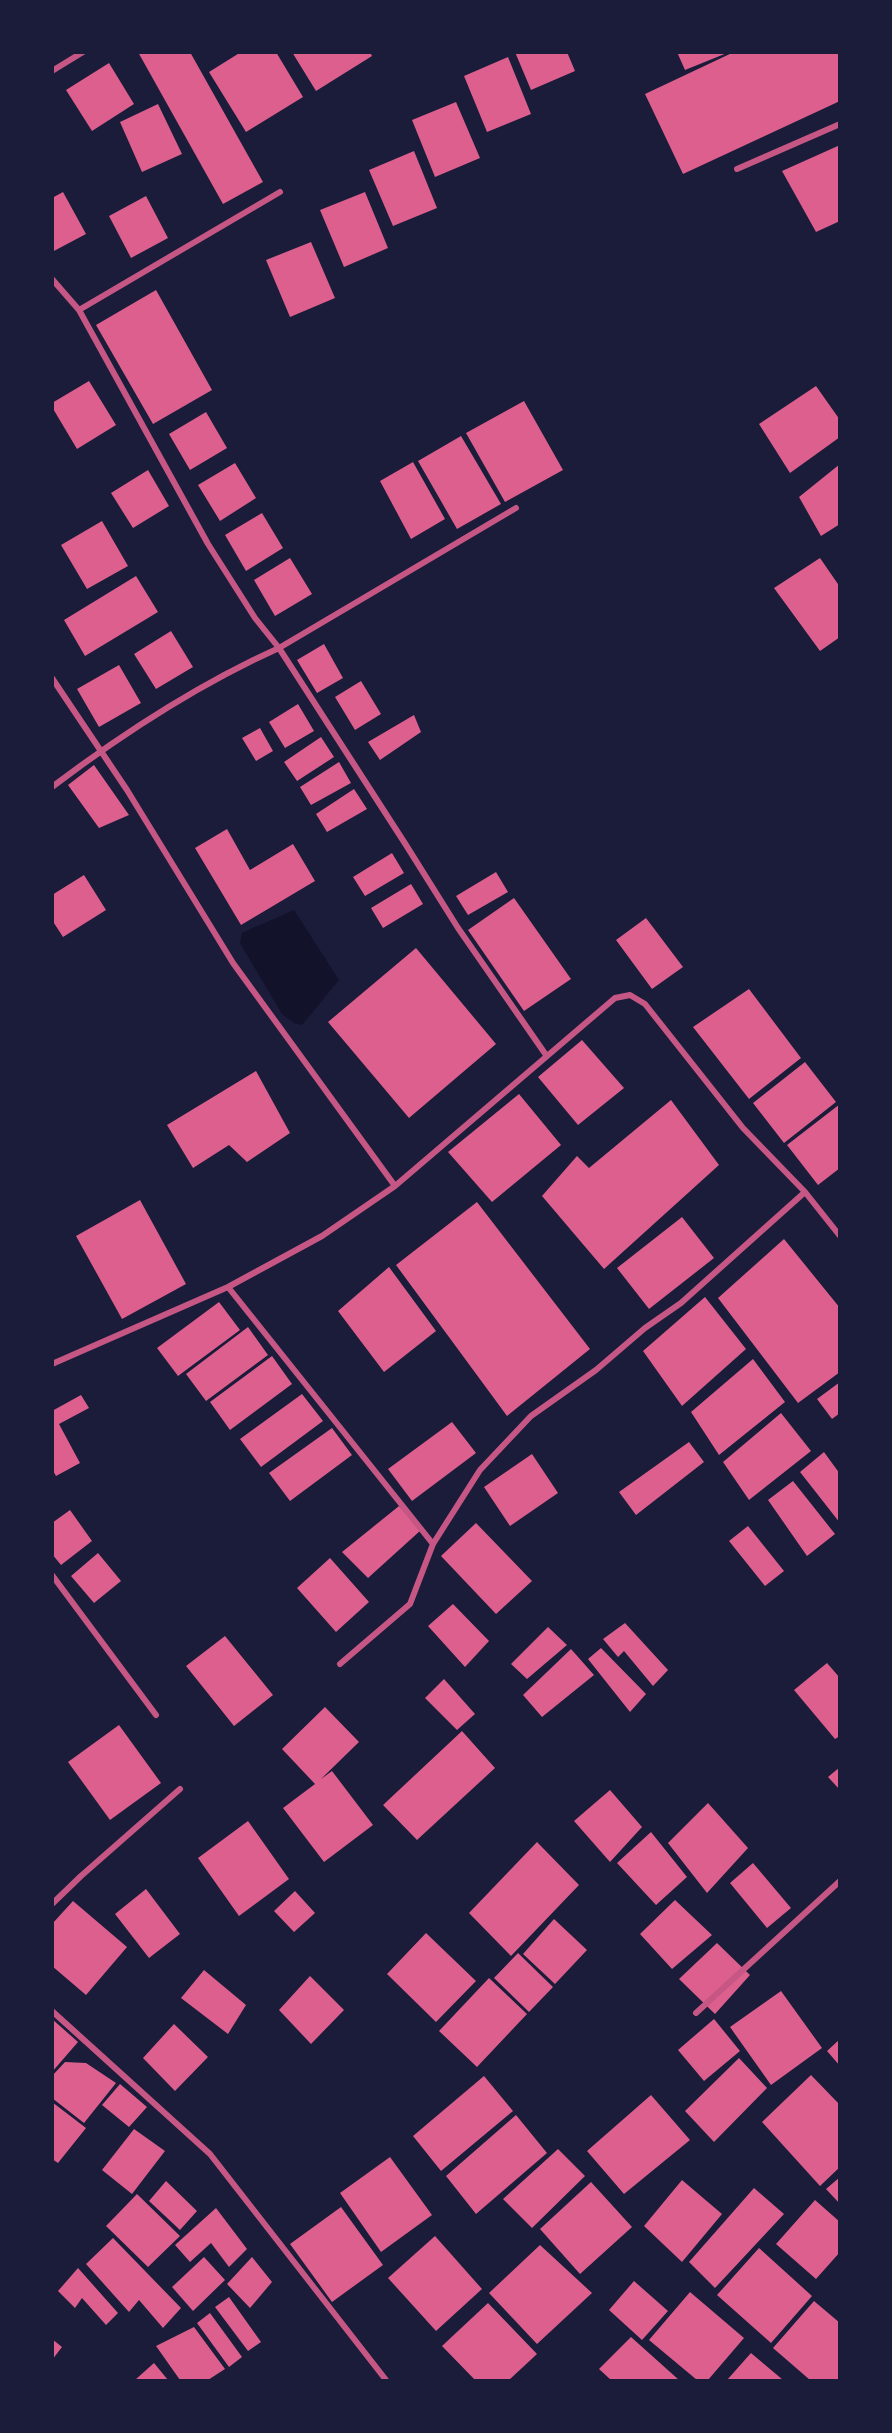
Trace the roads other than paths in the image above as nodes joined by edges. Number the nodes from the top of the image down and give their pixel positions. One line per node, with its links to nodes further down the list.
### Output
1 (83, 52): 2 (street)
2 (52, 71)
3 (840, 124): 4 (street)
4 (737, 169)
5 (280, 192): 7 (street)
6 (52, 279): 7 (street)
7 (79, 310): 9 (street)
8 (516, 508): 9 (street)
9 (279, 648): 11 (street); 13 (street)
10 (52, 678): 11 (street)
11 (100, 751): 12 (street); 14 (street)
12 (52, 787)
13 (546, 1055): 14 (street); 15 (street)
14 (395, 1186): 17 (street)
15 (806, 1192): 16 (street); 19 (street)
16 (840, 1236)
17 (228, 1287): 18 (street); 19 (street)
18 (52, 1364)
19 (433, 1544): 21 (street)
20 (52, 1575): 22 (street)
21 (340, 1664)
22 (156, 1715)
23 (180, 1789): 25 (street)
24 (840, 1881): 27 (street)
25 (52, 1904)
26 (52, 2011): 28 (street)
27 (696, 2013)
28 (386, 2380)

